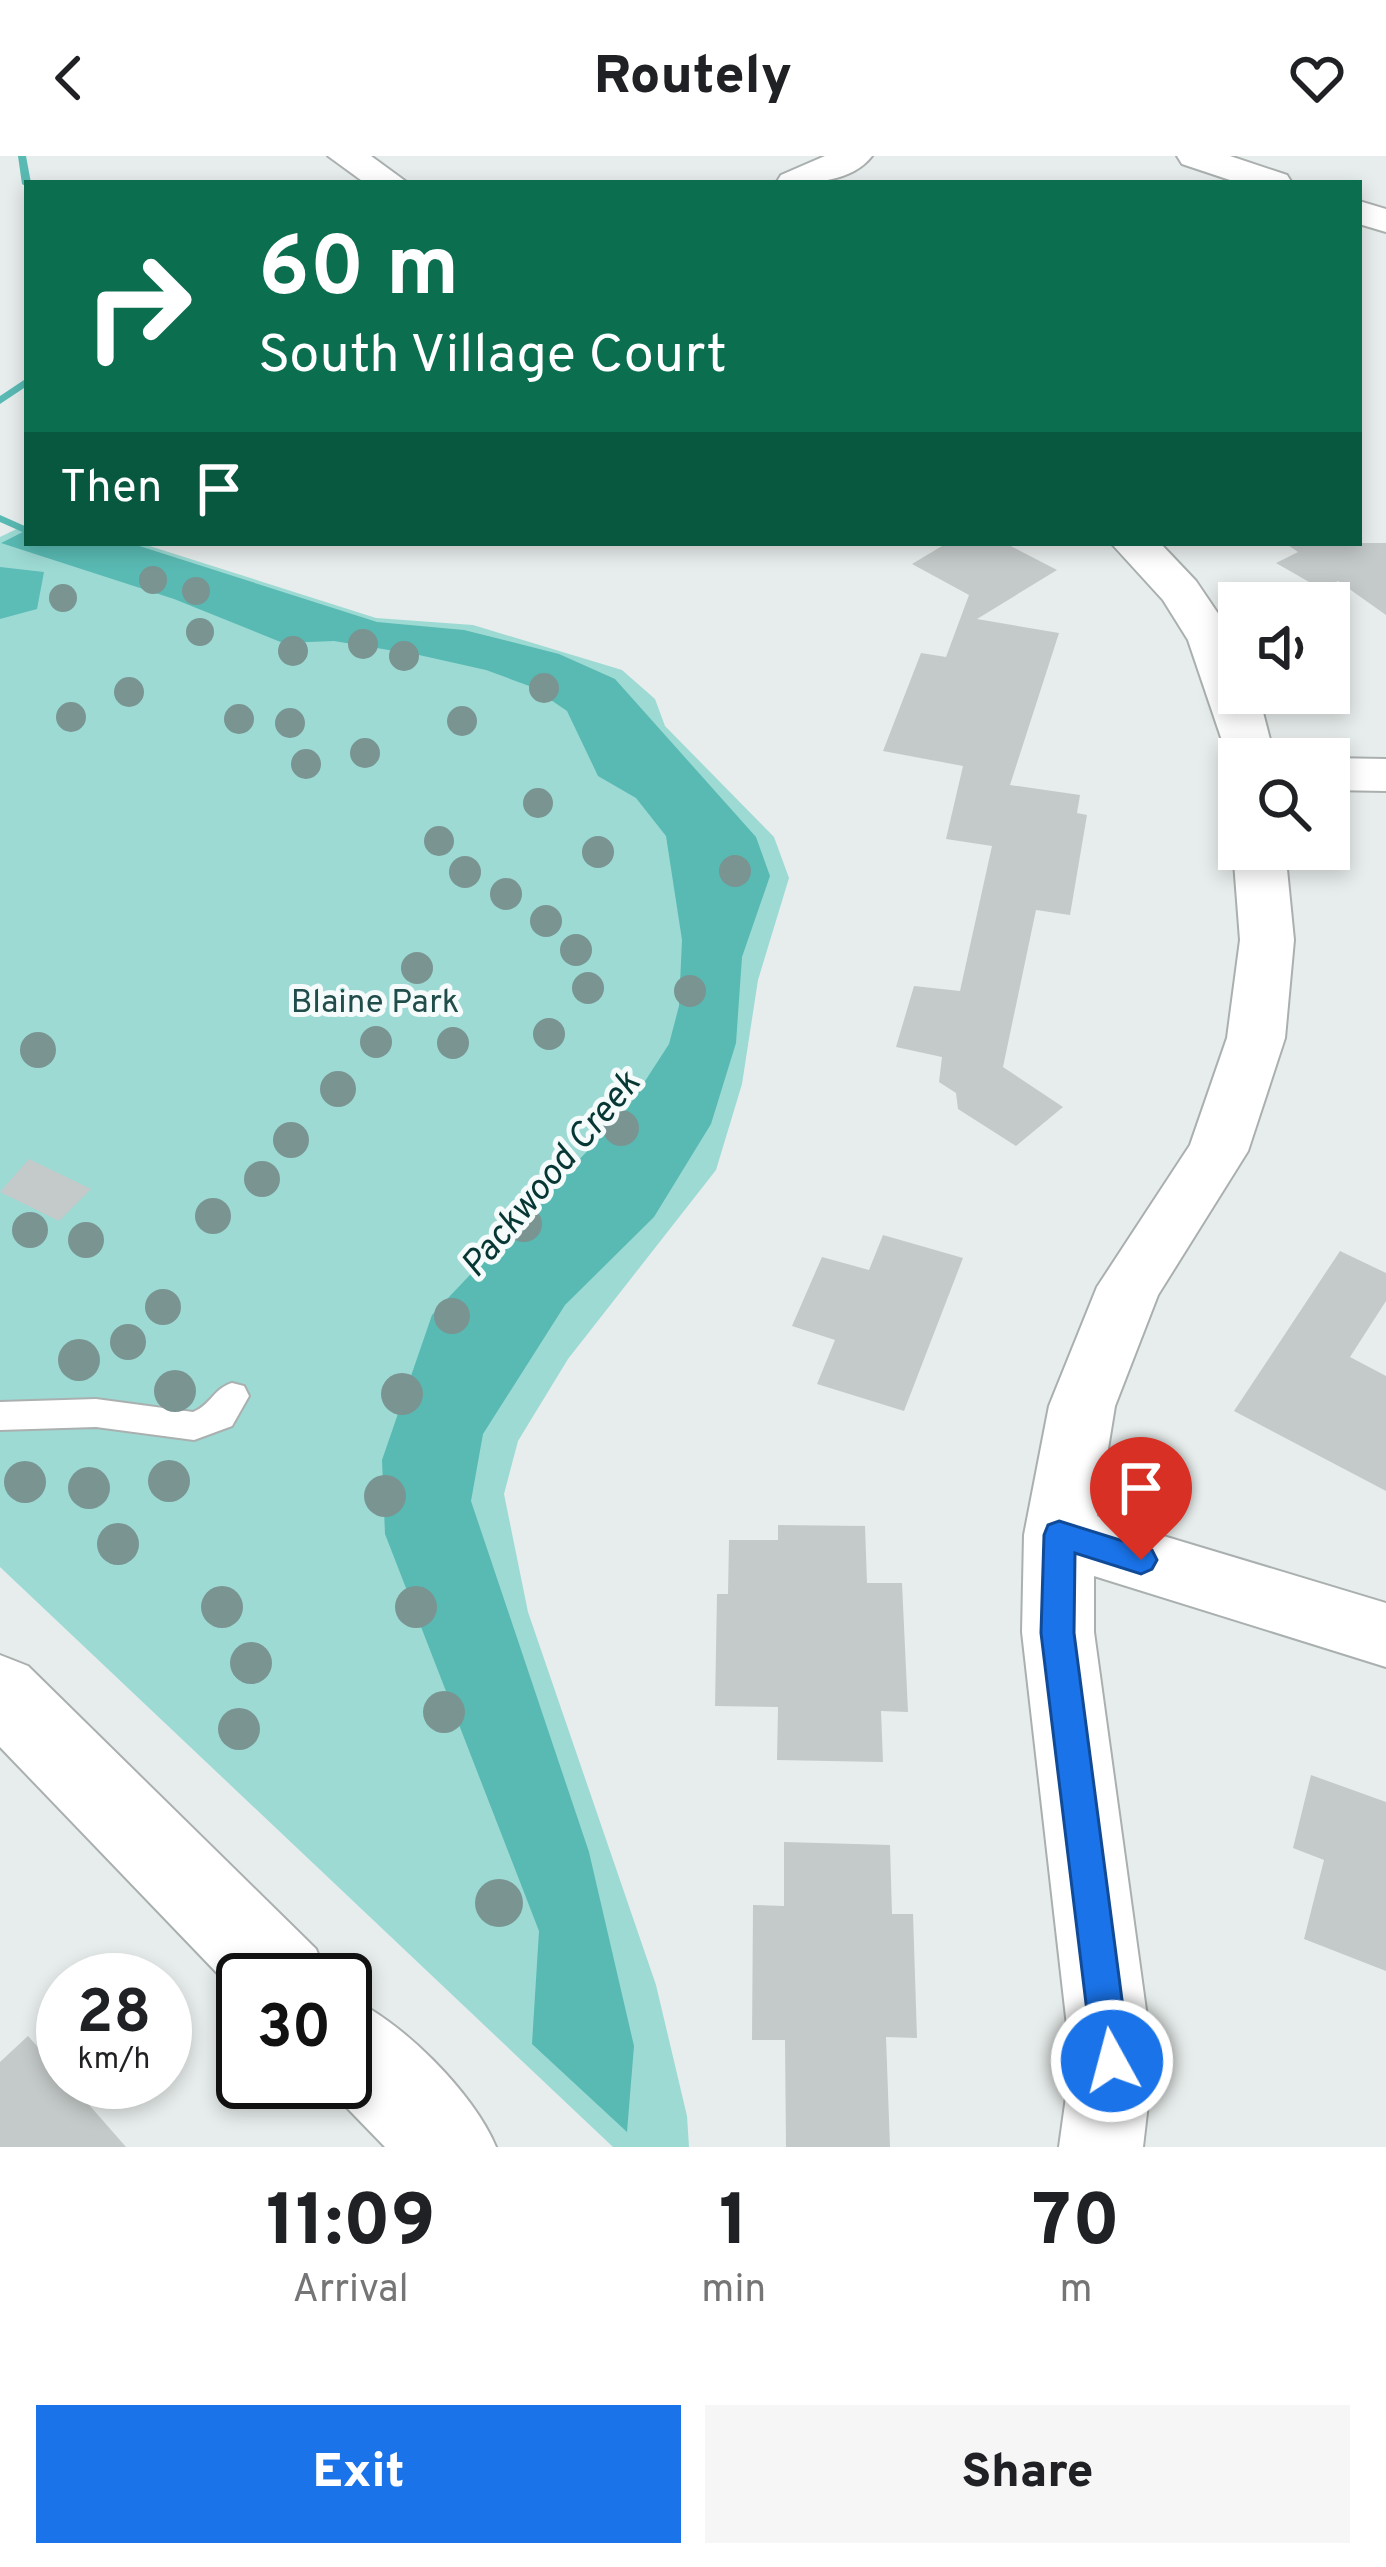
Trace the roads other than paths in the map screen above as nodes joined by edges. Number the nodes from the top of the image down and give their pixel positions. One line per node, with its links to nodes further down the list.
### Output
1 (346, 156): 4 (street)
2 (854, 156): 5 (street)
3 (1197, 156): 6 (street)
4 (385, 180)
5 (801, 180)
6 (1265, 180)
7 (1137, 546): 8 (street)
8 (1246, 738)
9 (1350, 774): 10 (street)
10 (1386, 775)
11 (1261, 870): 14 (street)
12 (232, 1396): 13 (lane)
13 (0, 1416)
14 (1059, 1535): 15 (street); 20 (street)
15 (1386, 1635)
16 (0, 1692): 17 (street)
17 (258, 1953)
18 (372, 2070): 19 (street)
19 (442, 2144)
20 (1101, 2147)

